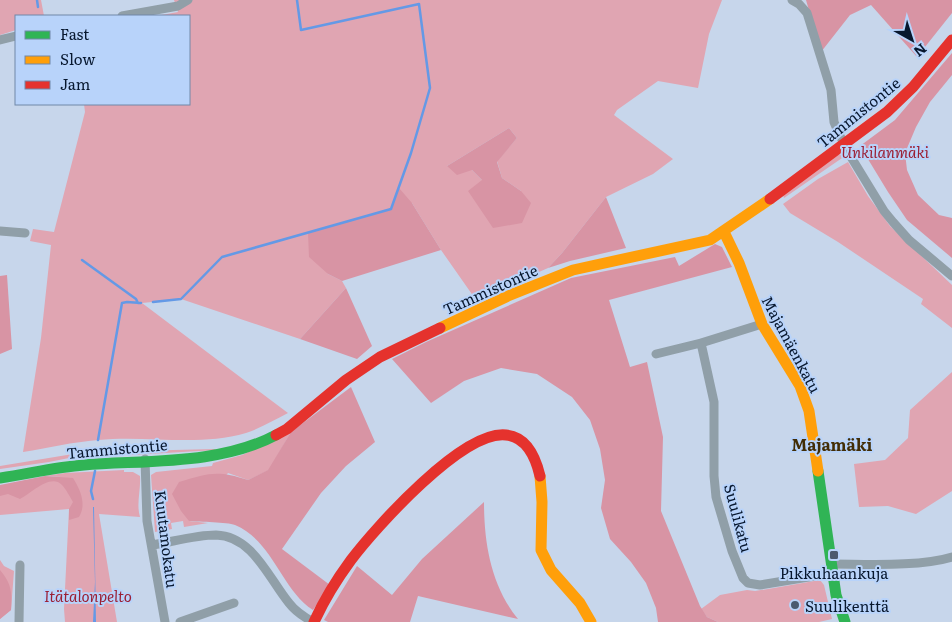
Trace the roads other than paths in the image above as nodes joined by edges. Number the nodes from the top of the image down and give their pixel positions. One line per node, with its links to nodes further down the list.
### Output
1 (188, 0): 3 (street)
2 (792, 0): 7 (street)
3 (128, 15)
4 (15, 36): 5 (street)
5 (0, 40)
6 (952, 40): 7 (street, Tammistontie)
7 (844, 144): 9 (street, Tammistontie); 11 (street)
8 (0, 231): 10 (street)
9 (724, 232): 12 (street, Majamäenkatu); 15 (street, Tammistontie)
10 (25, 233)
11 (952, 276)
12 (762, 324): 13 (street); 20 (street, Majamäenkatu)
13 (701, 343): 14 (street); 20 (street, Suulikatu)
14 (656, 354)
15 (145, 459): 16 (street, Tammistontie); 17 (street, Kuutamokatu)
16 (0, 478)
17 (152, 545): 23 (street, Kuutamokatu); 25 (street)
18 (952, 557): 20 (street)
19 (20, 565): 22 (street)
20 (832, 569): 27 (street, Majamäenkatu)
21 (234, 603): 24 (street)
22 (19, 622)
23 (164, 622)
24 (180, 622)
25 (313, 622): 26 (street)
26 (591, 622)
27 (845, 622)

